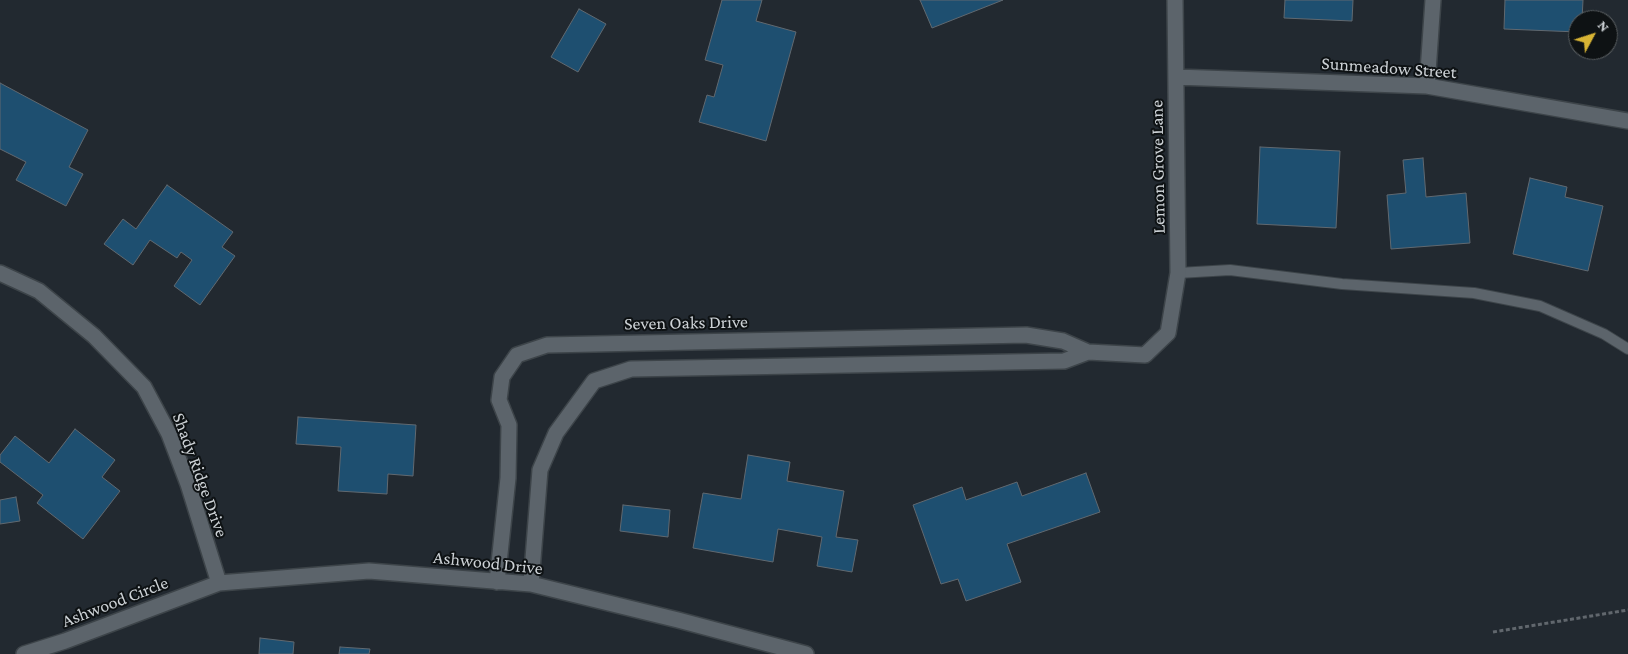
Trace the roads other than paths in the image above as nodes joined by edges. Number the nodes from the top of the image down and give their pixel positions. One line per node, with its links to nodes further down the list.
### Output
1 (1175, 0): 3 (street, Lemon Grove Lane)
2 (1433, 0): 4 (street)
3 (1176, 77): 4 (street, Sunmeadow Street); 7 (street, Lemon Grove Lane)
4 (1427, 86): 5 (street, Sunmeadow Street)
5 (1628, 121)
6 (0, 273): 12 (street, Shady Ridge Drive)
7 (1178, 273): 8 (street, Lemon Grove Lane); 9 (lane)
8 (1168, 333): 10 (street, Seven Oaks Drive)
9 (1628, 349)
10 (1088, 352): 11 (street, Seven Oaks Drive); 13 (street, Seven Oaks Drive)
11 (497, 582): 12 (street, Ashwood Drive); 13 (street, Ashwood Drive)
12 (219, 583): 14 (street, Ashwood Circle)
13 (531, 584): 15 (street, Ashwood Drive)
14 (24, 654)
15 (806, 654)

